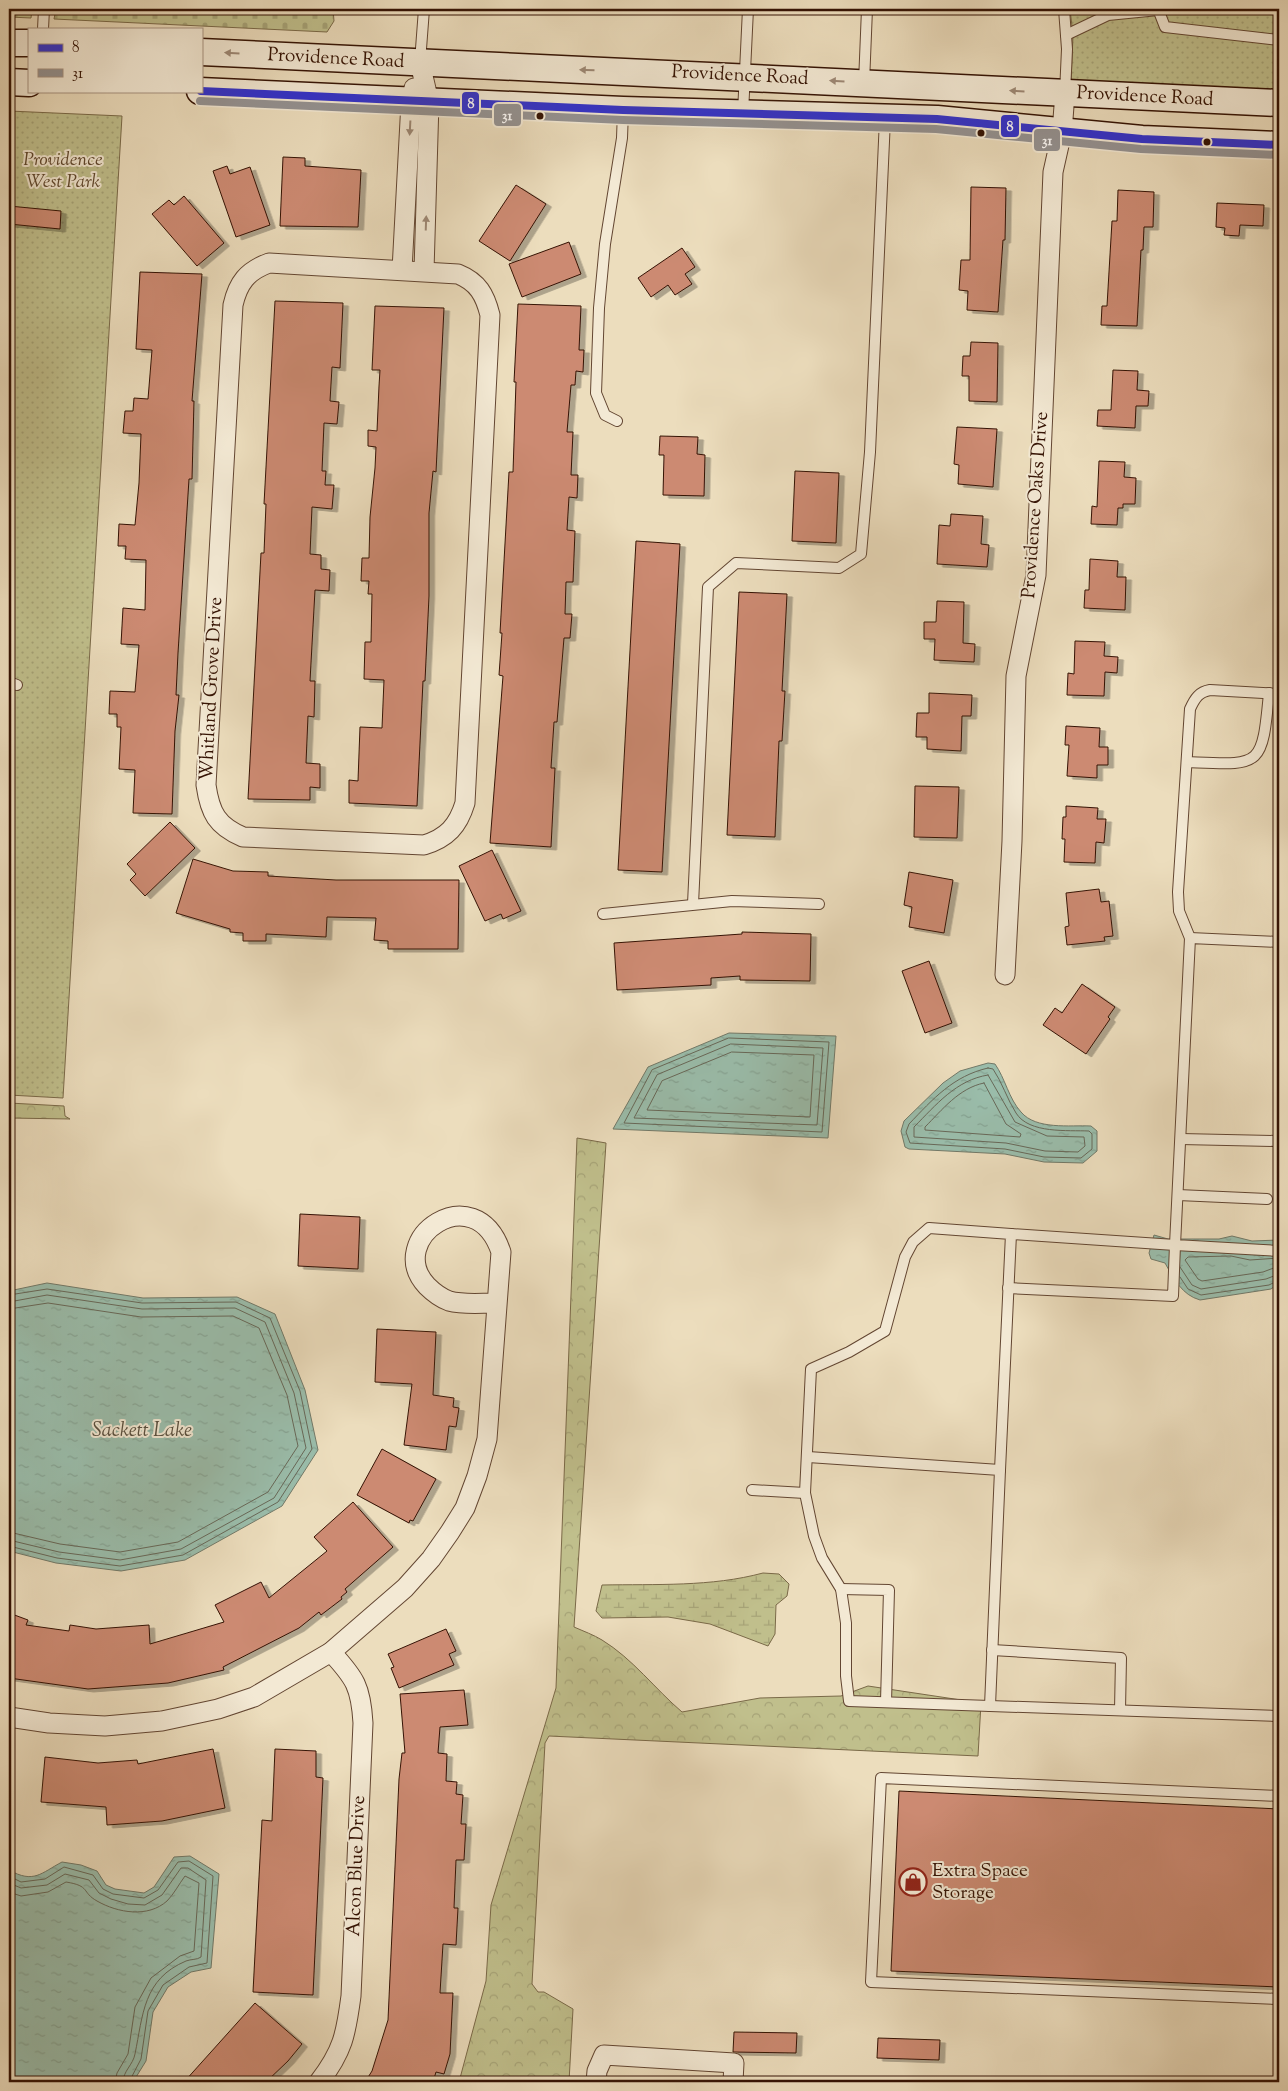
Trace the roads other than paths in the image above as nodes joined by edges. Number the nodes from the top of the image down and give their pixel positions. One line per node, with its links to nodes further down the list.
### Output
1 (44, 9): 7 (lane)
2 (424, 9): 13 (lane)
3 (748, 9): 14 (lane)
4 (867, 9): 17 (lane)
5 (1064, 9): 8 (lane)
6 (1158, 10): 8 (lane); 9 (lane)
7 (43, 28)
8 (1066, 35): 19 (lane)
9 (1279, 40)
10 (9, 42): 11 (main road)
11 (28, 43)
12 (202, 52): 13 (main road, Providence Road, one-way to 12)
13 (420, 63): 14 (main road, Providence Road, one-way to 13); 20 (street)
14 (745, 76): 17 (main road, Providence Road, one-way to 14); 23 (lane)
15 (9, 82): 16 (main road)
16 (28, 83)
17 (864, 83): 19 (main road, Providence Road, one-way to 17)
18 (202, 91): 20 (main road, Providence Road)
19 (1065, 93): 21 (main road, Providence Road); 25 (street, Providence Oaks Drive)
20 (420, 102): 22 (main road, Providence Road); 27 (street, one-way to 27); 28 (street, one-way to 20)
21 (1279, 103)
22 (623, 110): 23 (main road, Providence Road); 29 (lane)
23 (743, 114): 24 (main road, Providence Road)
24 (885, 119): 25 (main road, Providence Road); 32 (lane)
25 (1062, 132): 26 (main road, Providence Road); 37 (street, Providence Oaks Drive)
26 (1279, 145)
27 (402, 270): 28 (street, Whitland Grove Drive); 28 (street, Whitland Grove Drive)
28 (424, 271)
29 (617, 421)
30 (1274, 694): 31 (lane); 31 (lane)
31 (1187, 762): 35 (lane)
32 (693, 904): 33 (lane); 34 (lane)
33 (819, 904)
34 (603, 914)
35 (1190, 938): 36 (lane); 38 (lane)
36 (1279, 942)
37 (1005, 976)
38 (1181, 1139): 39 (lane); 40 (lane)
39 (1276, 1141)
40 (1178, 1195): 41 (lane); 43 (lane)
41 (1267, 1199)
42 (1011, 1234): 43 (lane); 45 (lane); 47 (lane)
43 (1175, 1245): 44 (lane); 45 (lane)
44 (1279, 1251)
45 (1008, 1288): 48 (lane)
46 (495, 1303): 46 (street); 53 (street)
47 (808, 1457): 48 (lane); 50 (lane)
48 (1000, 1470): 52 (lane)
49 (752, 1490): 50 (lane)
50 (805, 1493): 51 (lane)
51 (841, 1588): 54 (lane); 54 (lane)
52 (992, 1650): 55 (lane); 56 (lane)
53 (331, 1652): 58 (street); 61 (street, Alcon Blue Drive)
54 (886, 1702): 55 (lane)
55 (990, 1706): 56 (lane)
56 (1120, 1710): 57 (lane)
57 (1279, 1716)
58 (9, 1717)
59 (1279, 1796): 60 (lane)
60 (1279, 1999)
61 (319, 2082)
62 (596, 2082): 63 (street)
63 (733, 2082)

